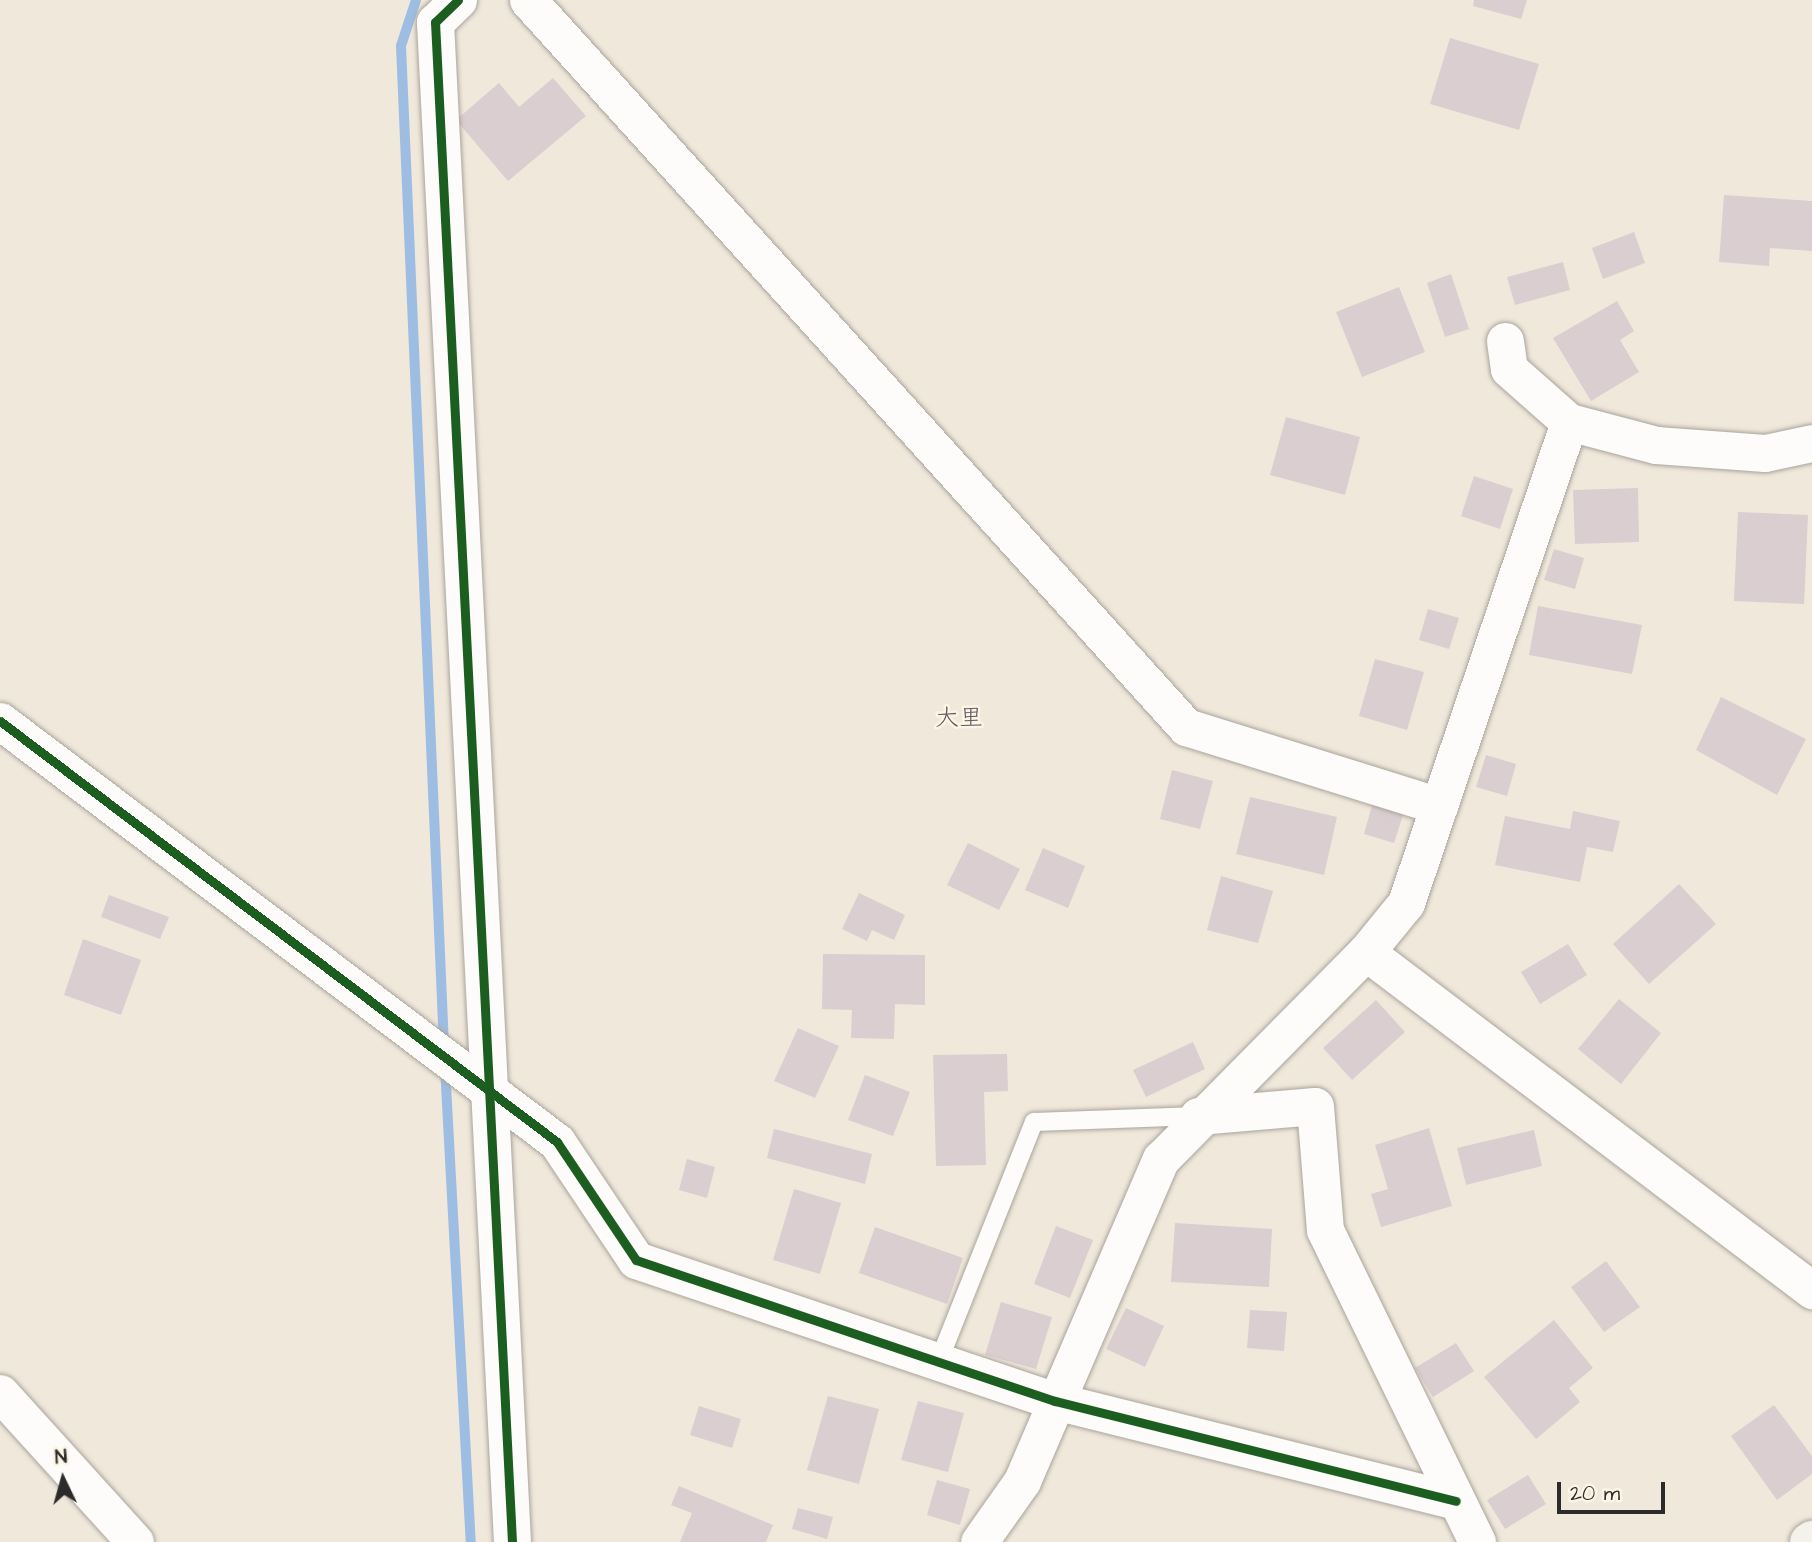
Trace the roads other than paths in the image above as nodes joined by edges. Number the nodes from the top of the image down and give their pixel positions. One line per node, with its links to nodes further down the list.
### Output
1 (457, 0): 9 (street)
2 (528, 0): 7 (street)
3 (1505, 341): 4 (street)
4 (1569, 422): 5 (street); 7 (street)
5 (1812, 443)
6 (0, 721): 9 (street)
7 (1439, 806): 8 (street)
8 (1366, 952): 10 (street); 11 (street)
9 (486, 1083): 12 (street); 17 (street)
10 (1198, 1116): 12 (lane); 14 (street); 15 (street)
11 (1812, 1290)
12 (940, 1358): 14 (street)
13 (0, 1393): 16 (street)
14 (1055, 1401): 15 (street); 18 (street)
15 (1456, 1501): 19 (street)
16 (135, 1542)
17 (512, 1542)
18 (979, 1542)
19 (1478, 1542)

